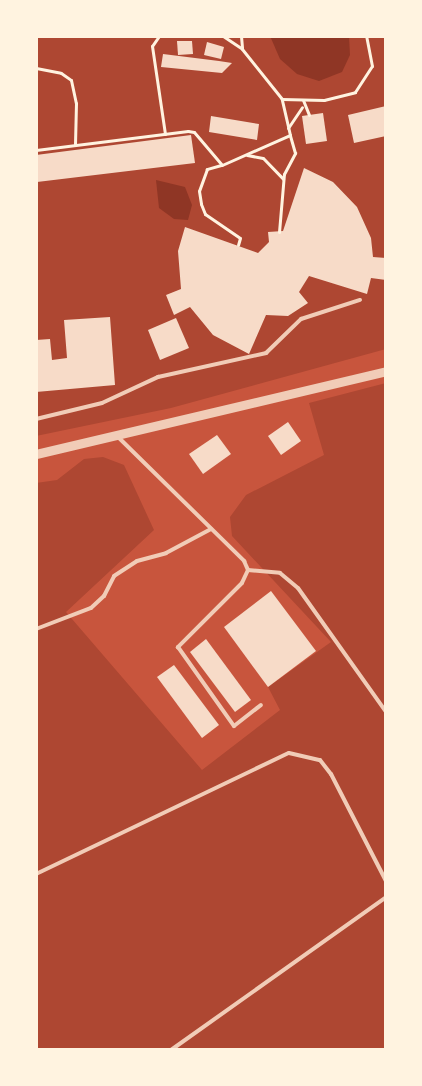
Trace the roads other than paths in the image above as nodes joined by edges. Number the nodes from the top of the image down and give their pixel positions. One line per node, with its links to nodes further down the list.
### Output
1 (360, 300): 3 (lane)
2 (386, 371): 4 (street)
3 (36, 419)
4 (116, 435): 5 (street); 6 (lane)
5 (36, 454)
6 (210, 529): 7 (lane); 8 (lane)
7 (248, 570): 9 (lane); 10 (lane)
8 (36, 629)
9 (261, 705)
10 (386, 712)
11 (36, 874): 12 (lane)
12 (386, 881)
13 (386, 898): 14 (lane)
14 (171, 1050)

